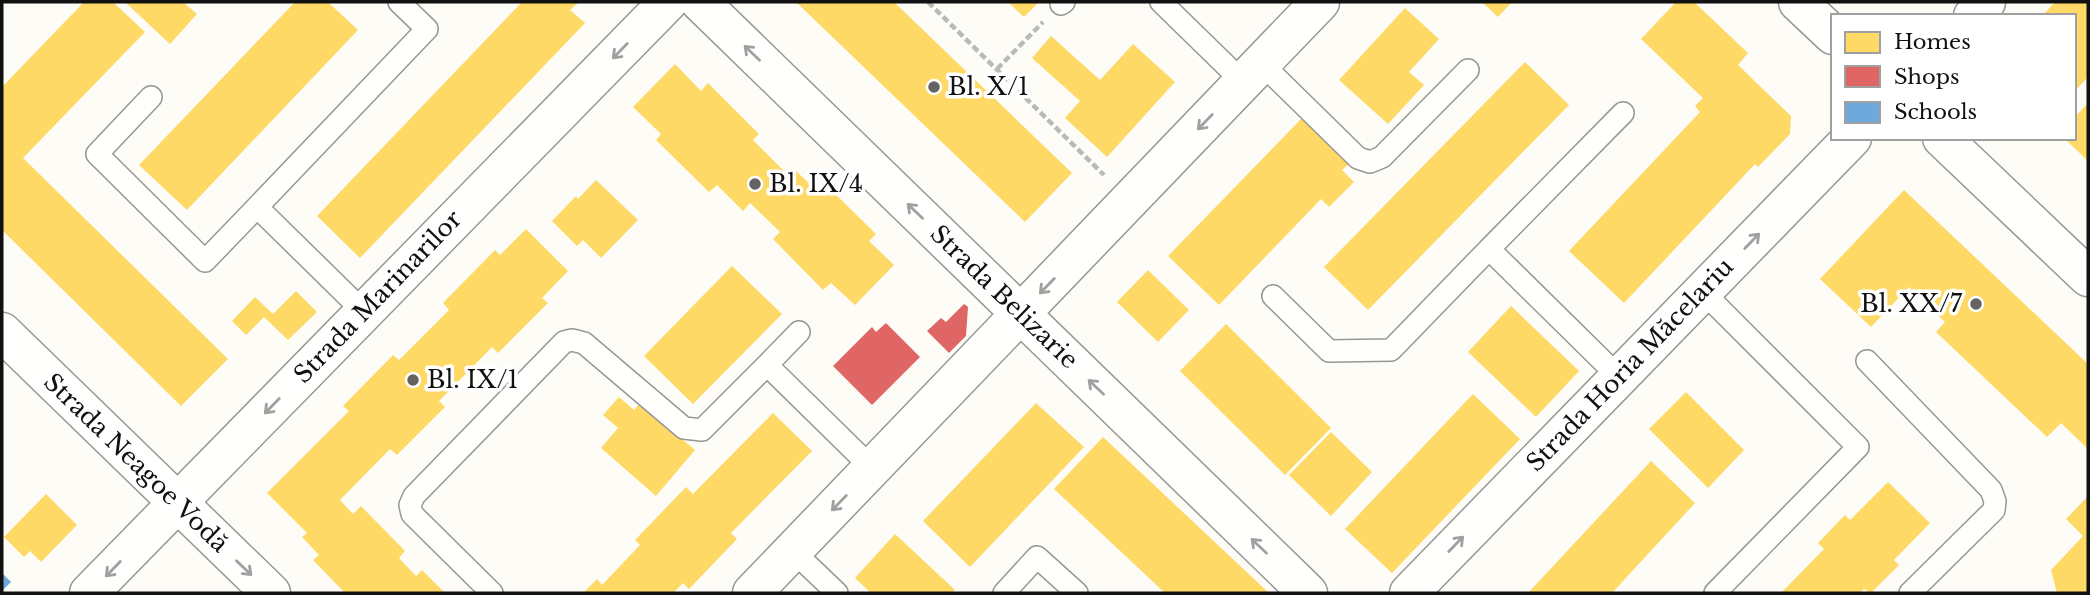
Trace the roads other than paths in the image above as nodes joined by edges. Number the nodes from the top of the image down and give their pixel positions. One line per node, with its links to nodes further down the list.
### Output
1 (399, 2): 14 (lane)
2 (667, 2): 19 (street, Strada Marinarilor, one-way to 19)
3 (700, 2): 20 (street, Strada Belizarie, one-way to 3)
4 (1161, 2): 9 (lane)
5 (1320, 2): 9 (street)
6 (1798, 2): 7 (street)
7 (1831, 33)
8 (1468, 70): 9 (lane)
9 (1252, 73): 20 (street, one-way to 20)
10 (151, 97): 14 (lane)
11 (1623, 113): 15 (lane)
12 (1850, 140): 17 (street, Strada Horia Măcelariu, one-way to 12)
13 (1944, 140): 16 (street)
14 (257, 207): 19 (lane)
15 (1489, 249): 18 (lane); 25 (lane)
16 (2088, 277)
17 (1702, 291): 25 (street, Strada Horia Măcelariu); 38 (lane)
18 (1273, 296)
19 (364, 312): 27 (street, Strada Marinarilor, one-way to 27)
20 (1021, 314): 26 (street); 36 (street, Strada Belizarie, one-way to 20)
21 (2, 332): 27 (street, Strada Neagoe Vodă)
22 (799, 332): 24 (lane)
23 (1867, 361): 39 (lane)
24 (767, 365): 26 (lane); 31 (lane)
25 (1619, 377): 37 (street, Strada Horia Măcelariu, one-way to 25)
26 (872, 468): 28 (street, one-way to 28)
27 (177, 503): 29 (street, Strada Marinarilor, one-way to 29); 30 (street, Strada Neagoe Vodă, one-way to 30)
28 (793, 551): 32 (street); 33 (lane)
29 (89, 593)
30 (271, 593)
31 (492, 593)
32 (752, 593)
33 (837, 593)
34 (1004, 593): 35 (lane)
35 (1077, 593)
36 (1308, 593)
37 (1409, 593)
38 (1715, 593)
39 (1910, 593)

